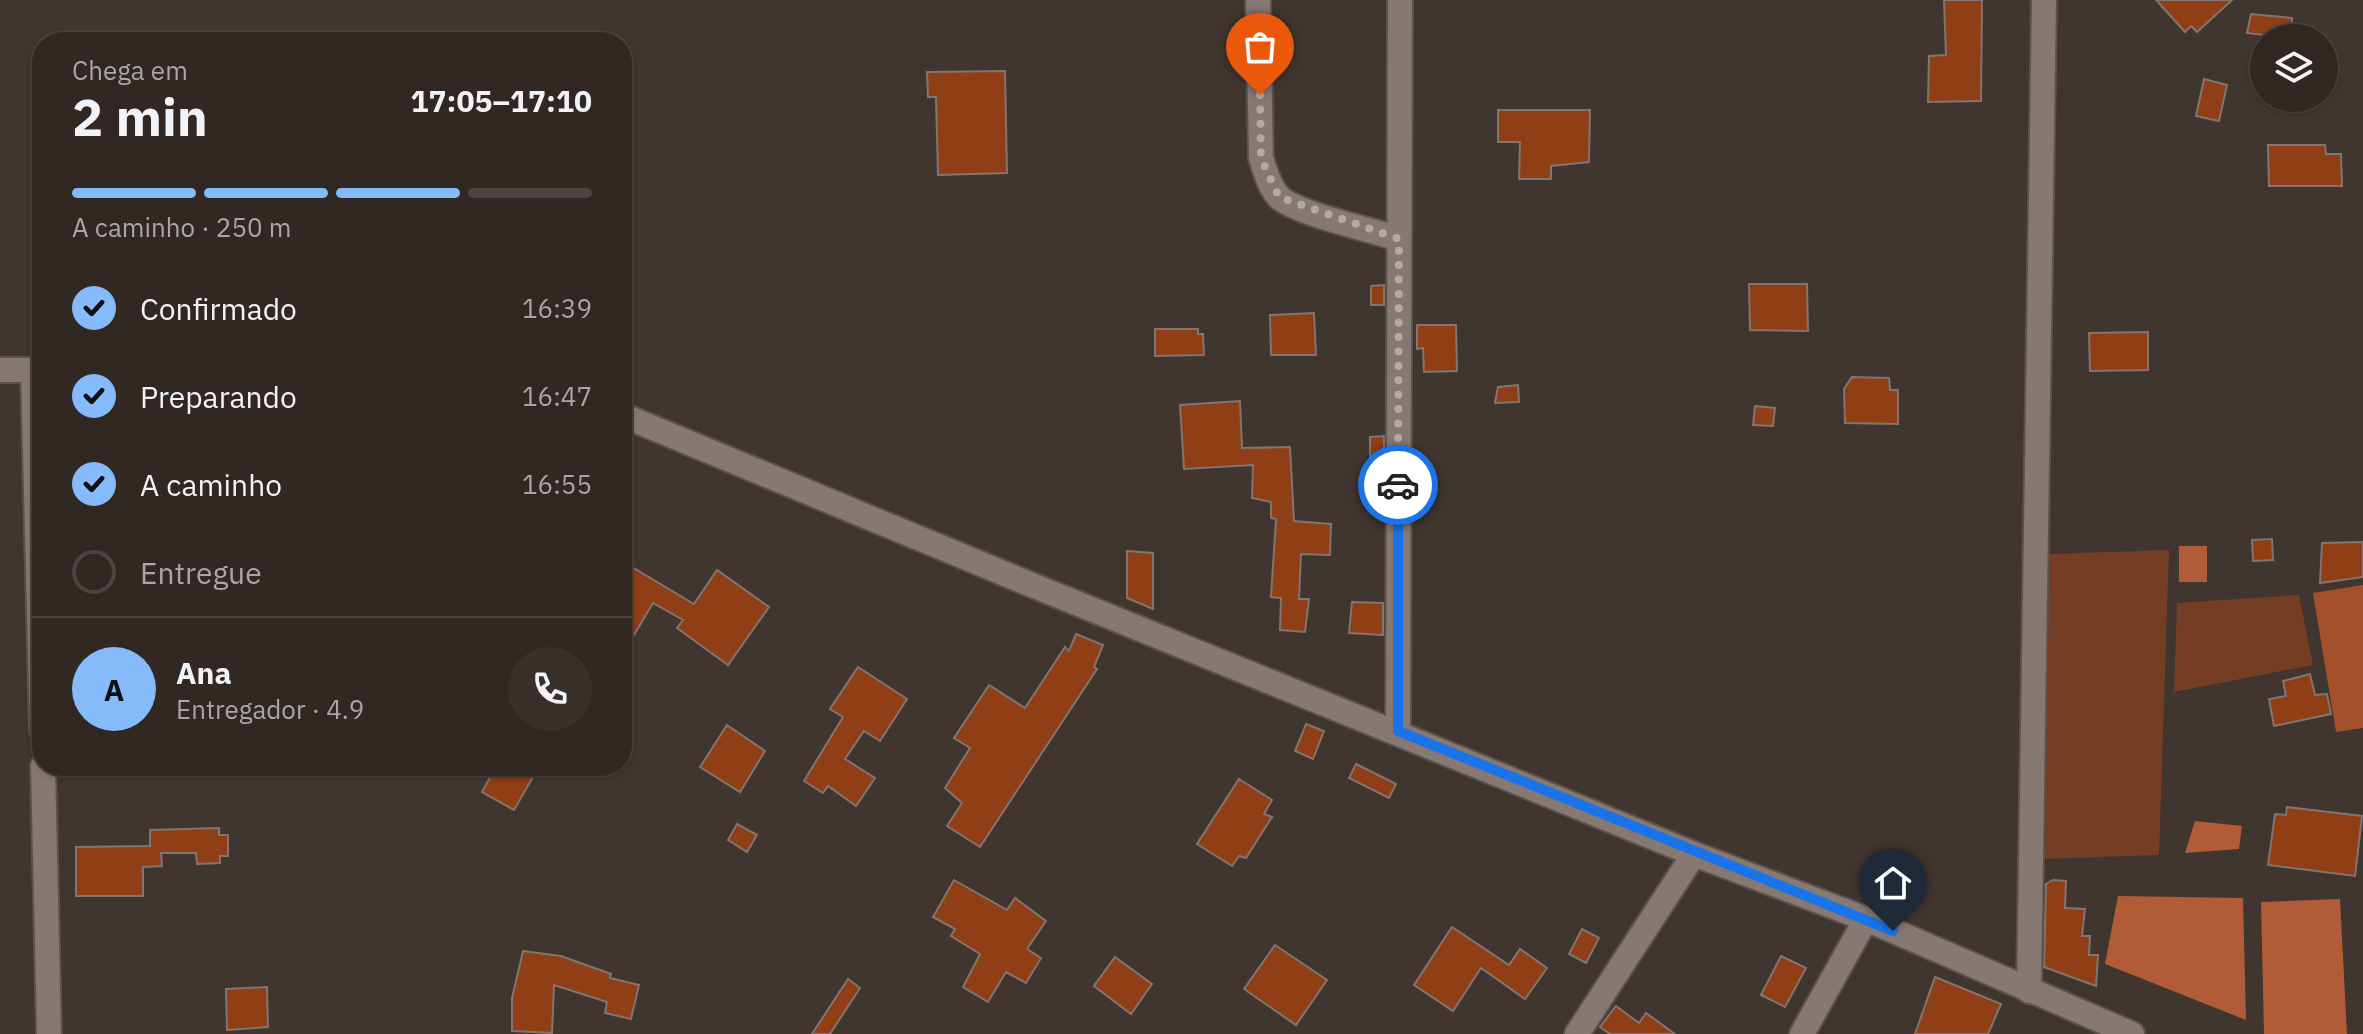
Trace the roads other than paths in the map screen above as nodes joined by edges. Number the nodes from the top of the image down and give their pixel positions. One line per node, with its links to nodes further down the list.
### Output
1 (1258, 0): 4 (street)
2 (1400, 0): 4 (street)
3 (2044, 0): 12 (street)
4 (1399, 239): 8 (street)
5 (0, 370): 6 (street)
6 (32, 370)
7 (632, 419): 8 (street)
8 (1398, 731): 10 (street)
9 (43, 776): 13 (street)
10 (1694, 854): 11 (street); 14 (street)
11 (1866, 919): 12 (street); 15 (street)
12 (2029, 991): 16 (street)
13 (49, 1034)
14 (1577, 1034)
15 (1802, 1034)
16 (2132, 1034)

